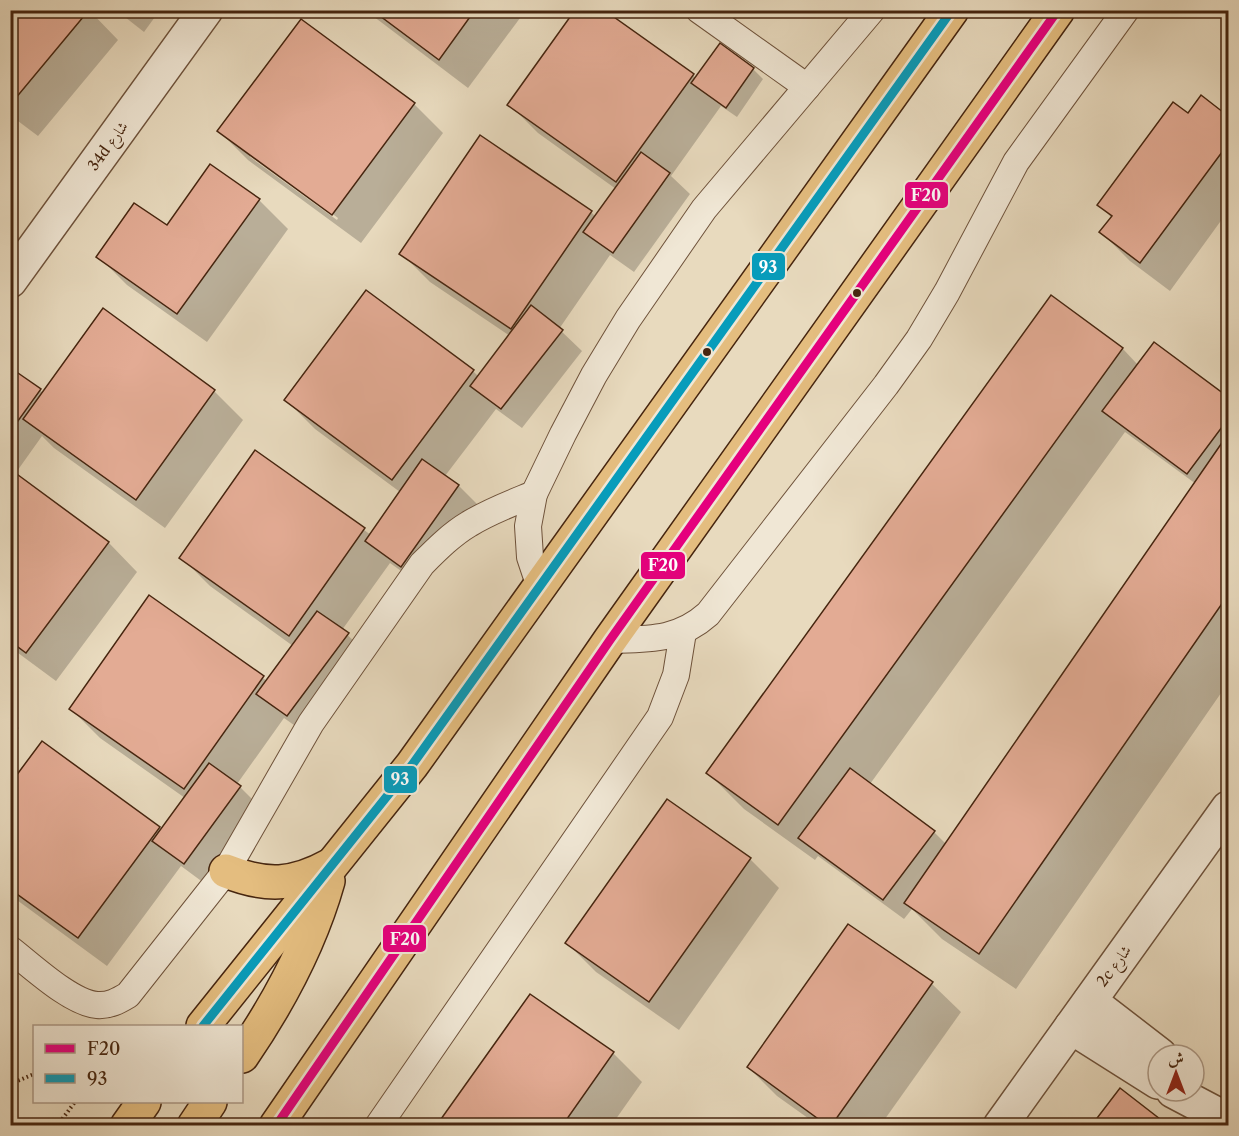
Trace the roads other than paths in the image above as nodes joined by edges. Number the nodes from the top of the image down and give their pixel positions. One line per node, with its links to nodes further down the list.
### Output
1 (206, 10): 8 (street, 34d شارع)
2 (699, 10): 7 (lane)
3 (872, 10): 7 (lane)
4 (952, 10): 10 (main road)
5 (1058, 10): 12 (main road)
6 (1126, 10): 11 (lane)
7 (807, 87): 9 (lane)
8 (10, 281)
9 (534, 494): 10 (lane); 15 (lane)
10 (540, 587): 14 (main road)
11 (683, 632): 12 (lane); 31 (lane)
12 (610, 640): 30 (main road)
13 (1228, 808): 17 (street, 2c شارع)
14 (333, 865): 15 (main road); 18 (main road); 21 (main road)
15 (226, 871): 16 (lane)
16 (10, 949)
17 (1090, 1001): 19 (street, 2c شارع); 20 (street)
18 (203, 1025)
19 (1071, 1027): 22 (street); 32 (street, 2c شارع)
20 (1146, 1044)
21 (243, 1054)
22 (1146, 1074)
23 (1206, 1096): 27 (street)
24 (143, 1103): 28 (main road)
25 (209, 1103): 29 (main road)
26 (1197, 1103): 27 (street)
27 (1228, 1119)
28 (127, 1125)
29 (194, 1125)
30 (276, 1125)
31 (378, 1125)
32 (1000, 1125)

